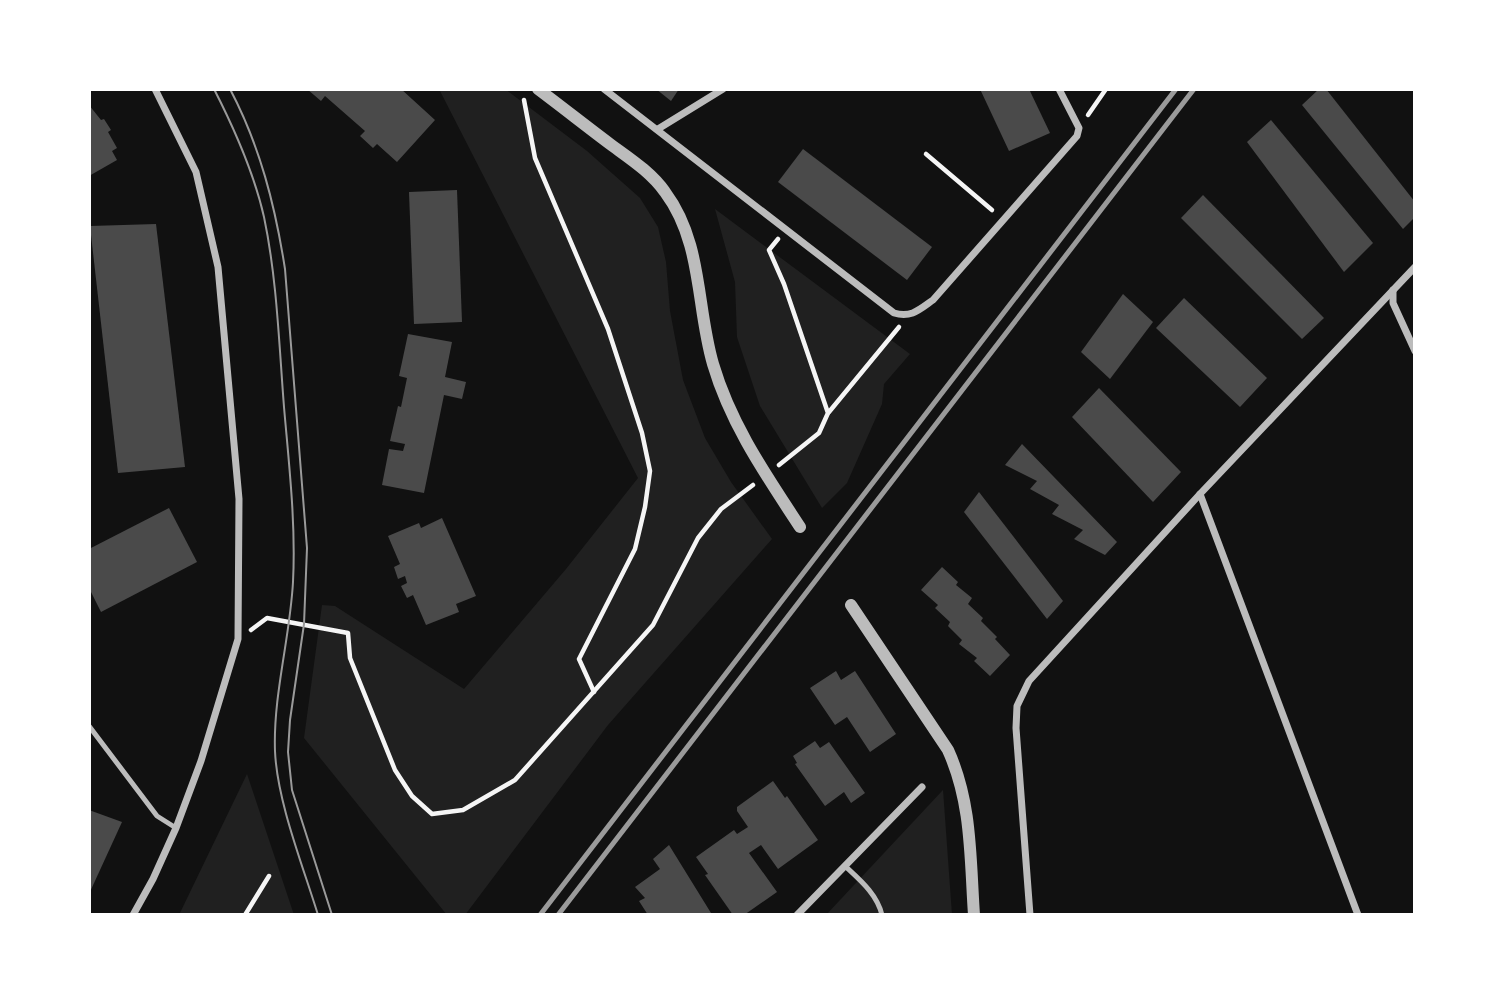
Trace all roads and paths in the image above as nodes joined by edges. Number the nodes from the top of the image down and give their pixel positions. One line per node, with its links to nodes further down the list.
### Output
1 (155, 89): 23 (street)
2 (522, 89): 24 (path)
3 (538, 89): 21 (street)
4 (604, 89): 9 (street)
5 (723, 89): 9 (street)
6 (1059, 89): 8 (street)
7 (1106, 89): 8 (path)
8 (1079, 128): 11 (street)
9 (658, 129): 12 (street)
10 (926, 154): 11 (path)
11 (1003, 221): 12 (street)
12 (785, 230): 17 (path)
13 (1415, 267): 14 (street)
14 (1393, 289): 16 (street); 19 (street)
15 (893, 336): 17 (path)
16 (1415, 351)
17 (828, 413): 18 (path)
18 (807, 444)
19 (1200, 494): 35 (street); 36 (street)
20 (721, 509): 24 (path)
21 (800, 527)
22 (851, 605): 34 (street)
23 (237, 639): 24 (path); 27 (street)
24 (594, 692)
25 (89, 726): 27 (lane)
26 (922, 787): 28 (street)
27 (176, 828): 30 (street)
28 (845, 866): 32 (street); 33 (lane)
29 (269, 876): 31 (path)
30 (133, 915)
31 (245, 915)
32 (797, 915)
33 (882, 915)
34 (974, 915)
35 (1030, 915)
36 (1358, 915)

